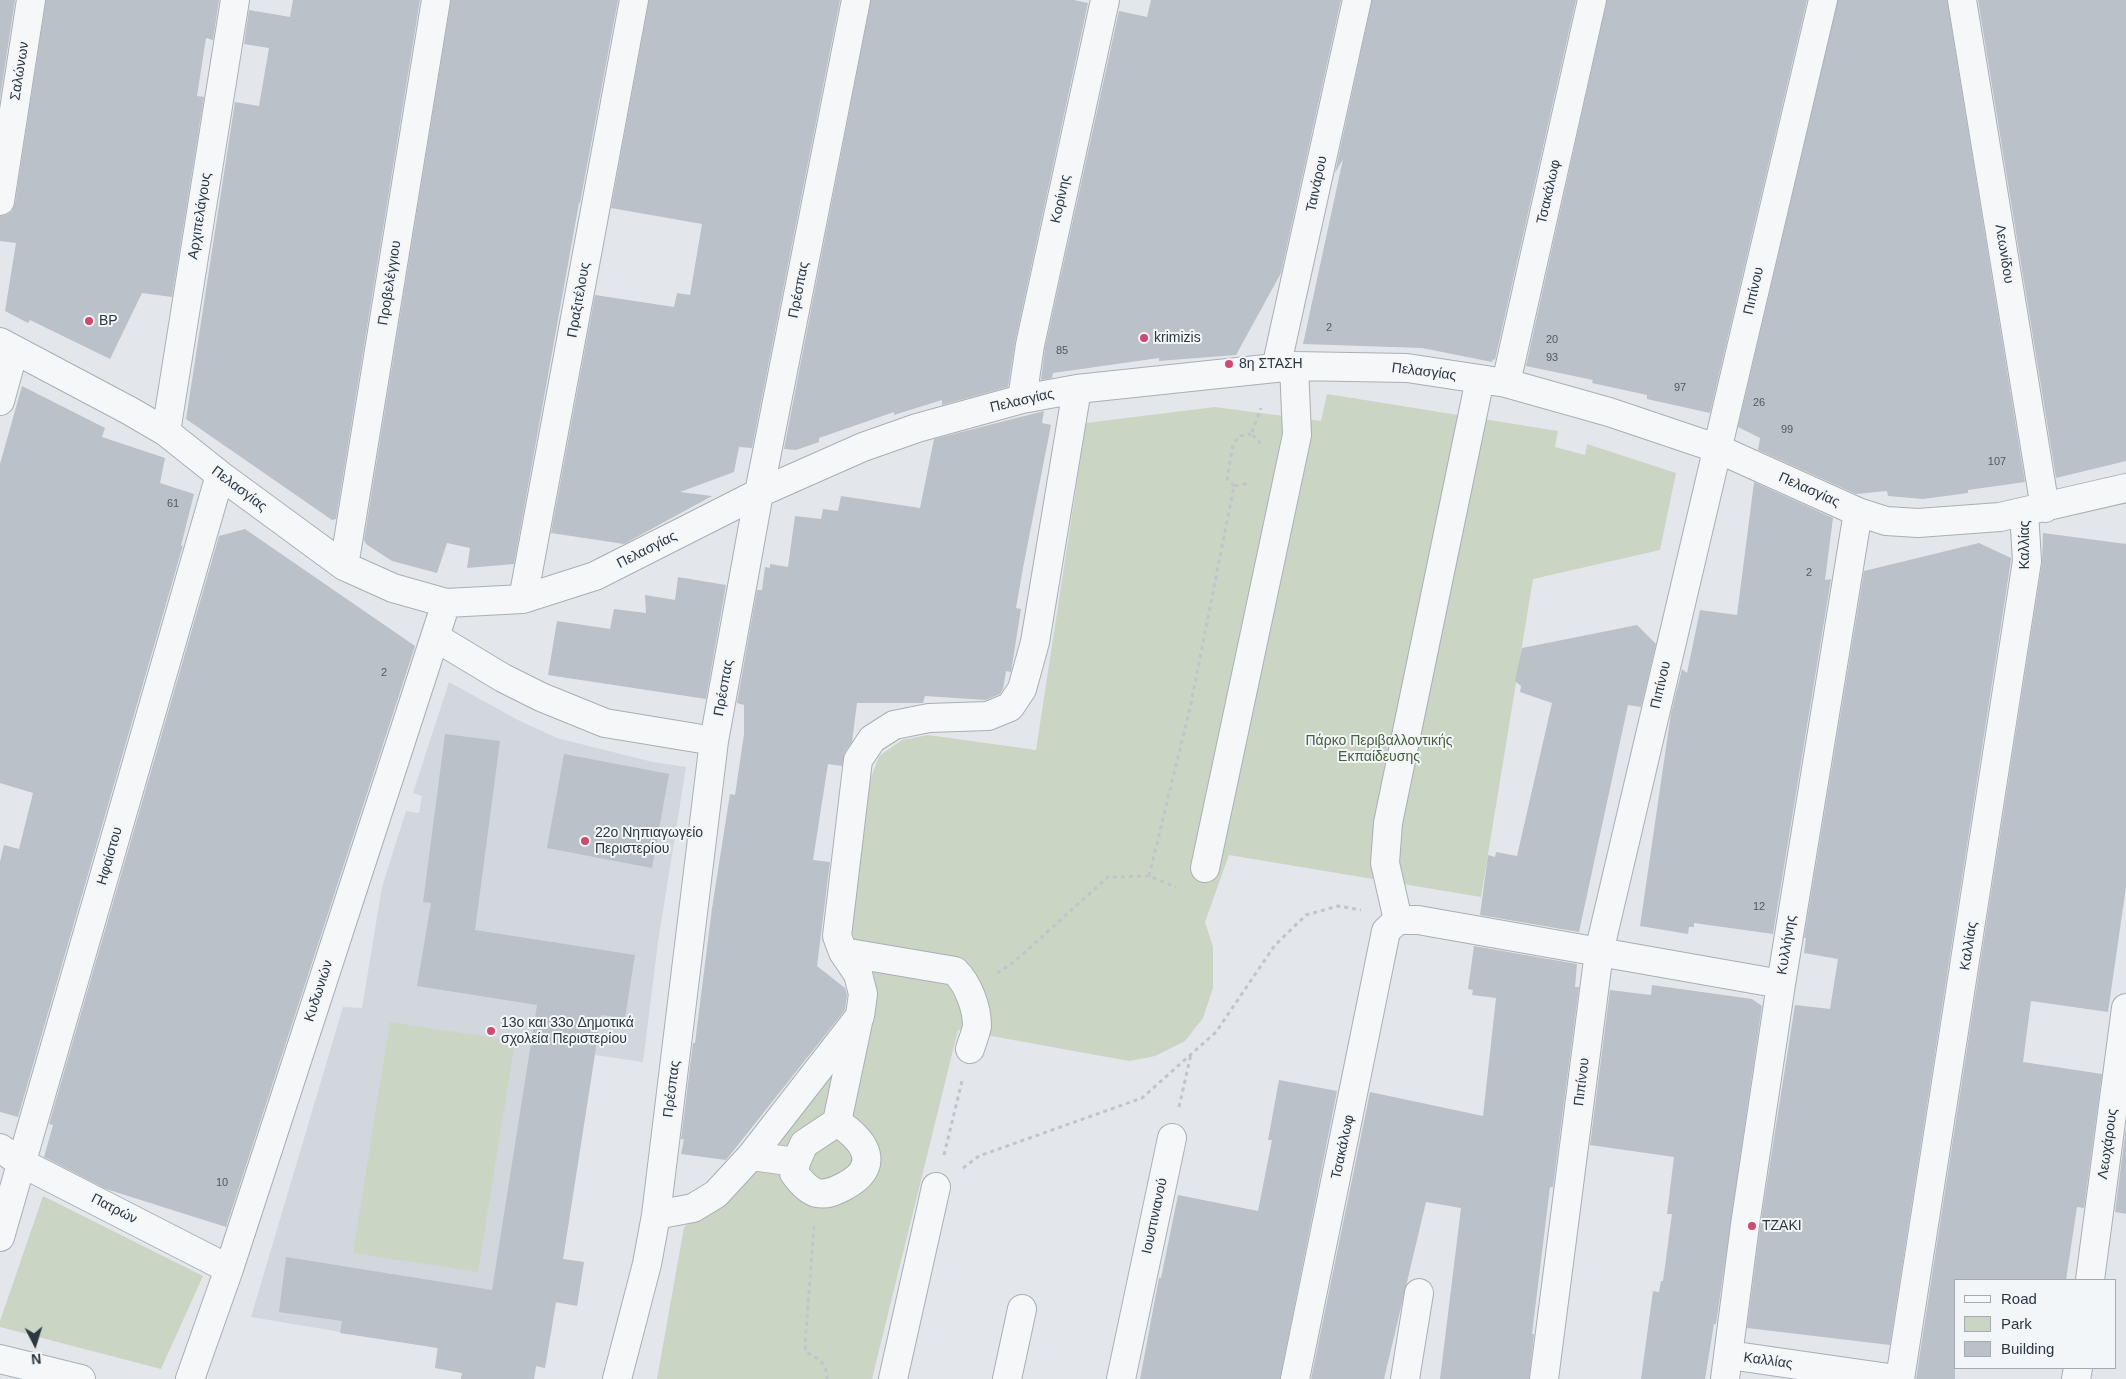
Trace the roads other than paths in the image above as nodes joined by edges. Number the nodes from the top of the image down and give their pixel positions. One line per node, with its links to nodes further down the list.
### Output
1 (31, 0): 11 (street, Σαλώνων)
2 (235, 0): 18 (street, Αρχιπελάγους)
3 (436, 0): 25 (street, Προβελέγγιου)
4 (634, 0): 26 (street, Πραξιτέλους)
5 (856, 0): 22 (street, Πρέσπας)
6 (1105, 0): 16 (street, Κορίνης)
7 (1358, 0): 13 (street, Ταινάρου)
8 (1592, 0): 14 (street, Τσακάλωφ)
9 (1823, 0): 19 (street, Πιπίνου)
10 (1962, 0): 23 (street, Λεωνίδου)
11 (0, 201)
12 (7, 346): 17 (street); 18 (street, Πελασγίας)
13 (1285, 367): 14 (street, Πελασγίας); 15 (street, Πελασγίας); 30 (street, Ταινάρου)
14 (1493, 381): 19 (street, Πελασγίας); 31 (street, Τσακάλωφ)
15 (1077, 389): 16 (street, Πελασγίας); 32 (street)
16 (1022, 399): 22 (street, Πελασγίας)
17 (0, 401)
18 (166, 432): 20 (street, Πελασγίας)
19 (1716, 448): 24 (street, Πελασγίας); 33 (street, Πιπίνου)
20 (220, 475): 25 (street, Πελασγίας); 40 (street, Ηφαίστου)
21 (2126, 488): 23 (street, Πελασγίας)
22 (759, 493): 26 (street, Πελασγίας); 29 (street, Πρέσπας)
23 (2035, 510): 24 (street, Πελασγίας); 62 (street, Καλλίας)
24 (1858, 512): 34 (street, Κυλλήνης)
25 (344, 566): 27 (street, Πελασγίας)
26 (524, 599): 27 (street, Πελασγίας)
27 (446, 603): 28 (street, Κυδωνιών)
28 (435, 637): 29 (street); 46 (street, Κυδωνιών)
29 (714, 741): 44 (street, Πρέσπας)
30 (1205, 868)
31 (1398, 920): 33 (street); 58 (street, Τσακάλωφ)
32 (843, 952): 36 (street); 37 (street)
33 (1599, 952): 34 (street); 60 (street, Πιπίνου)
34 (1781, 984): 51 (street, Κυλλήνης)
35 (2126, 1008): 47 (street, Λεωχάρους)
36 (860, 1016): 38 (street); 41 (street)
37 (970, 1049)
38 (837, 1122): 42 (street); 42 (street)
39 (1172, 1138): 57 (street, Ιουστινιανού)
40 (10, 1155): 45 (street, Ηφαίστου); 46 (street, Πατρών)
41 (751, 1156): 42 (street); 44 (street)
42 (796, 1162)
43 (936, 1188): 55 (street)
44 (656, 1215): 54 (street, Πρέσπας)
45 (0, 1237)
46 (229, 1269): 53 (street, Κυδωνιών)
47 (2090, 1279)
48 (1419, 1293): 59 (street)
49 (1022, 1309): 56 (street)
50 (0, 1359): 52 (street)
51 (1727, 1367): 61 (street, Καλλίας)
52 (81, 1379)
53 (190, 1379)
54 (617, 1379)
55 (893, 1379)
56 (1007, 1379)
57 (1121, 1379)
58 (1295, 1379)
59 (1405, 1379)
60 (1544, 1379)
61 (1896, 1379)
62 (1900, 1379)

